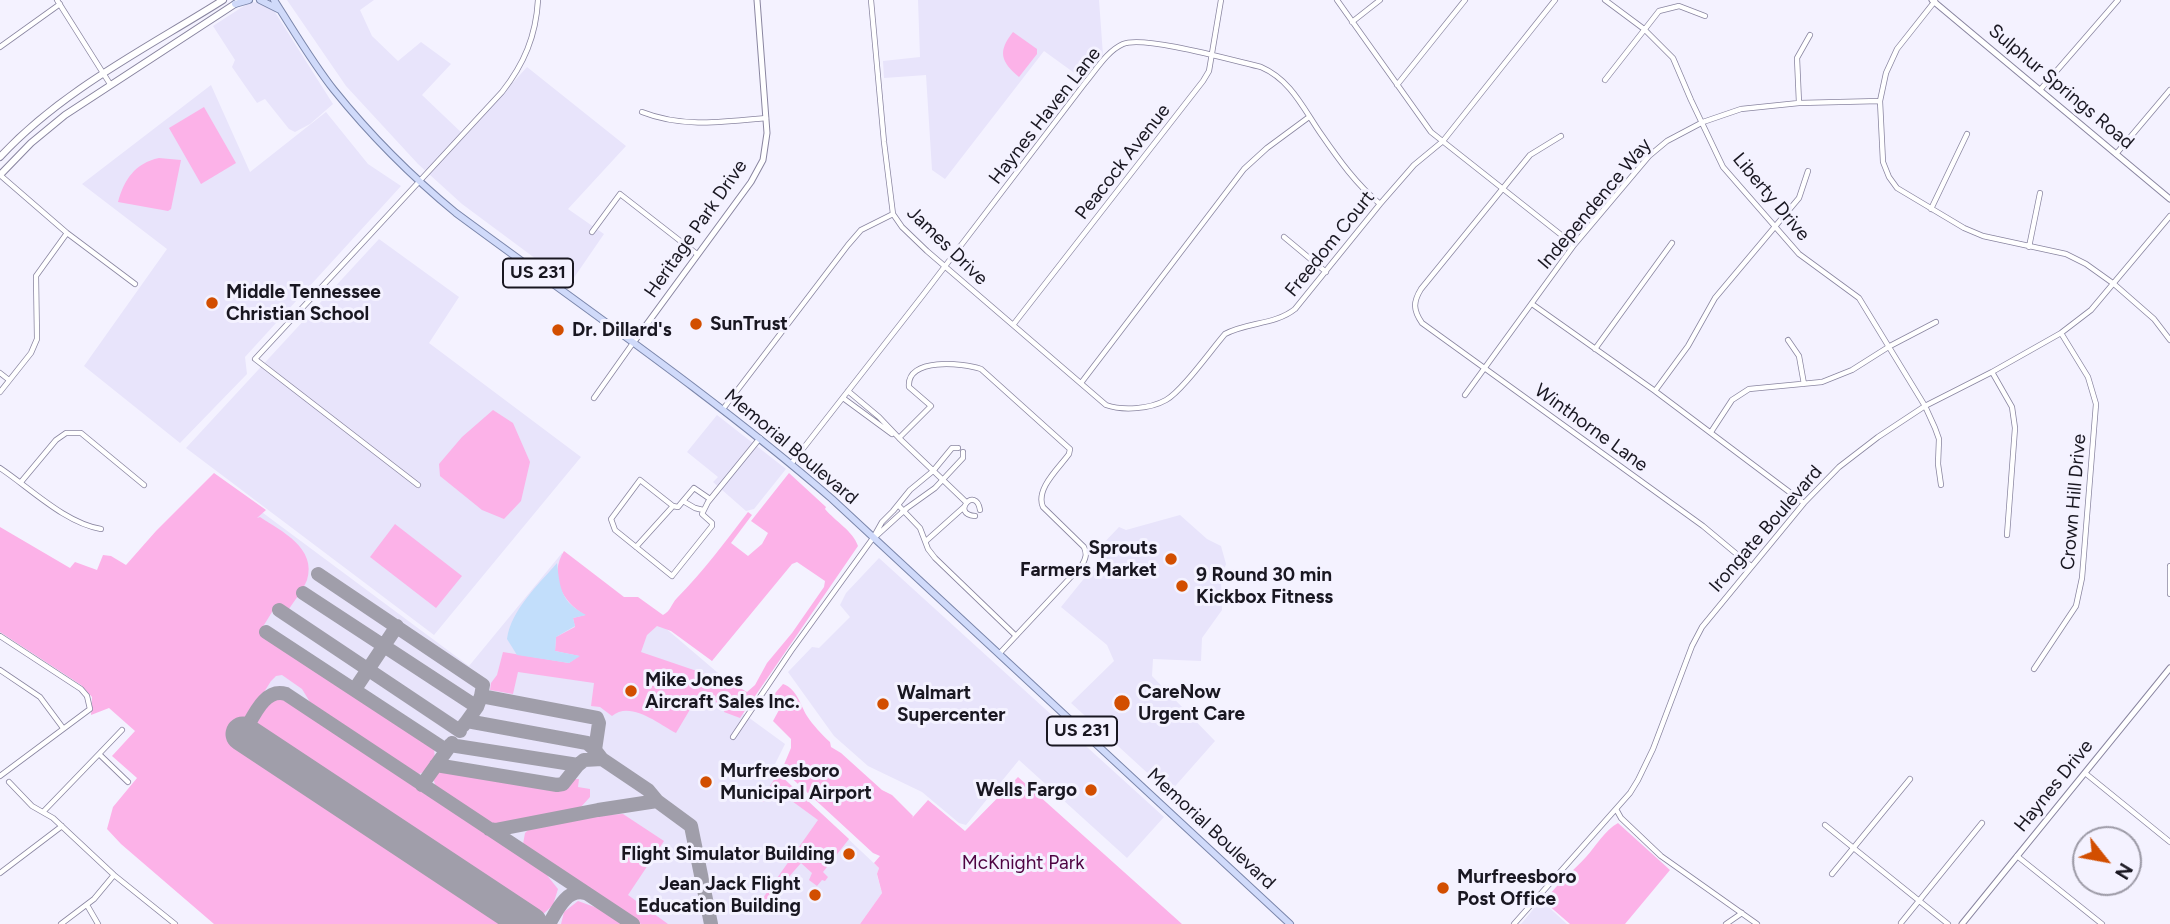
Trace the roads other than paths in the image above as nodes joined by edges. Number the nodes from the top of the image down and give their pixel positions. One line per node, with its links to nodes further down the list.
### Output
1 (223, 0): 25 (main road)
2 (249, 0): 17 (main road)
3 (260, 0): 18 (main road)
4 (277, 0): 18 (main road)
5 (538, 0): 44 (street)
6 (757, 0): 35 (street, Heritage Park Drive)
7 (872, 0): 50 (street, James Drive)
8 (1221, 0): 24 (street, Peacock Avenue)
9 (1337, 0): 20 (street)
10 (1380, 0): 20 (street)
11 (1465, 0): 28 (street)
12 (1555, 0): 39 (street, Freedom Court)
13 (1605, 0): 21 (street, Liberty Drive)
14 (2118, 0): 29 (street)
15 (1934, 1): 29 (street, Sulphur Springs Road); 31 (street)
16 (59, 2): 23 (street); 25 (street)
17 (238, 2): 27 (main road)
18 (281, 11): 44 (main road, Memorial Boulevard / US 231)
19 (1705, 16): 21 (street)
20 (1352, 22): 28 (street)
21 (1644, 29): 26 (street); 36 (street, Liberty Drive)
22 (1810, 35): 32 (street)
23 (0, 47)
24 (1212, 55): 34 (street, Haynes Haven Lane); 60 (street, Haynes Haven Lane); 66 (street, Peacock Avenue)
25 (104, 73): 27 (street); 41 (main road)
26 (1605, 80)
27 (110, 84): 43 (main road)
28 (1396, 85): 39 (street)
29 (2040, 90): 40 (street, Sulphur Springs Road)
30 (2170, 90): 40 (street)
31 (1880, 101): 32 (street, Independence Way); 49 (street)
32 (1799, 103): 36 (street, Independence Way)
33 (642, 113): 35 (street)
34 (1310, 117): 48 (street, Haynes Haven Lane); 77 (street)
35 (766, 118): 59 (street, Heritage Park Drive)
36 (1703, 122): 52 (street, Liberty Drive); 57 (street, Independence Way)
37 (1967, 134): 49 (street)
38 (1560, 135): 45 (street)
39 (1443, 141): 45 (street); 48 (street, Freedom Court)
40 (2116, 154): 47 (street, Sulphur Springs Road)
41 (0, 157)
42 (1808, 171): 52 (street)
43 (0, 175): 54 (street)
44 (419, 182): 70 (main road, Memorial Boulevard / US 231); 96 (street)
45 (1503, 188): 57 (street); 73 (street, Winthorne Lane)
46 (2040, 193): 58 (street)
47 (2170, 199)
48 (1380, 204): 61 (street, Freedom Court)
49 (1931, 209): 58 (street)
50 (893, 214): 60 (street, James Drive); 86 (street)
51 (2170, 216): 63 (street, Irongate Boulevard)
52 (1775, 227): 71 (street, Liberty Drive); 80 (street)
53 (592, 232): 59 (street)
54 (67, 233): 62 (street); 76 (street)
55 (1284, 237): 61 (street)
56 (1672, 243): 72 (street)
57 (1574, 245): 64 (street, Independence Way)
58 (2029, 247): 63 (street)
59 (697, 254): 70 (street, Heritage Park Drive)
60 (945, 267): 66 (street, James Drive); 79 (street, Haynes Haven Lane)
61 (1326, 272): 77 (street, Freedom Court)
62 (135, 284)
63 (2114, 284): 67 (street, Irongate Boulevard); 68 (street)
64 (1532, 304): 72 (street); 73 (street, Independence Way)
65 (1936, 322): 71 (street)
66 (1013, 326): 77 (street, James Drive)
67 (2061, 333): 74 (street, Irongate Boulevard); 120 (street, Crown Hill Drive)
68 (2170, 340)
69 (1788, 341): 78 (street)
70 (633, 343): 83 (street); 86 (main road, Memorial Boulevard / US 231)
71 (1890, 346): 78 (street); 85 (street, Liberty Drive)
72 (1595, 349): 80 (street)
73 (1485, 368): 82 (street, Independence Way); 113 (street, Winthorne Lane)
74 (1992, 372): 85 (street, Irongate Boulevard); 109 (street)
75 (0, 373): 76 (street)
76 (9, 380): 81 (street)
77 (1081, 383)
78 (1804, 384): 87 (street)
79 (848, 391): 84 (street, Haynes Haven Lane); 89 (street)
80 (1656, 391): 87 (street)
81 (0, 392)
82 (1465, 395)
83 (594, 398)
84 (843, 398): 89 (street); 90 (street, Haynes Haven Lane)
85 (1925, 406): 97 (street, Liberty Drive); 100 (street, Irongate Boulevard)
86 (723, 409): 88 (main road, Memorial Boulevard / US 231)
87 (1711, 432): 100 (street)
88 (761, 438): 90 (main road, Memorial Boulevard / US 231); 98 (street)
89 (899, 438): 92 (street); 117 (street)
90 (791, 464): 110 (main road, Memorial Boulevard / US 231)
91 (0, 468): 94 (street)
92 (933, 471): 93 (street); 93 (street); 101 (street)
93 (943, 480): 102 (street); 106 (street)
94 (21, 482): 95 (street); 108 (street)
95 (144, 485)
96 (418, 485)
97 (1941, 485)
98 (710, 499): 99 (street); 104 (street)
99 (683, 502): 103 (street); 104 (street)
100 (1804, 503): 113 (street, Irongate Boulevard)
101 (898, 505): 106 (street); 110 (street)
102 (965, 505): 105 (street); 107 (street); 111 (street)
103 (673, 506): 112 (street); 112 (street)
104 (703, 510): 112 (street)
105 (980, 510)
106 (904, 511): 110 (street); 111 (street)
107 (975, 516)
108 (101, 529)
109 (2007, 534)
110 (873, 538): 118 (main road, Memorial Boulevard / US 231); 124 (street)
111 (926, 541): 117 (street)
112 (636, 547)
113 (1751, 566): 131 (street, Irongate Boulevard)
114 (2170, 566): 115 (street)
115 (2170, 594)
116 (0, 636): 122 (street)
117 (1016, 636): 118 (street)
118 (999, 654): 149 (main road, Memorial Boulevard / US 231)
119 (2170, 668): 126 (street, Haynes Drive)
120 (2034, 669)
121 (0, 670): 122 (street)
122 (64, 728): 127 (street)
123 (122, 730): 125 (street)
124 (733, 737)
125 (99, 754): 130 (street); 132 (street)
126 (2085, 773): 136 (street); 138 (street, Haynes Drive)
127 (0, 776)
128 (1910, 779): 137 (street)
129 (9, 782): 132 (street)
130 (128, 782)
131 (1615, 809): 144 (street); 150 (street, Irongate Boulevard)
132 (43, 812): 135 (street)
133 (1982, 823): 142 (street)
134 (1825, 825): 137 (street)
135 (62, 826): 139 (street); 141 (street)
136 (2169, 838)
137 (1853, 847): 140 (street); 142 (street)
138 (2017, 856): 154 (street, Haynes Drive); 155 (street)
139 (0, 873)
140 (1832, 874)
141 (114, 875): 143 (street); 148 (street)
142 (1919, 901): 145 (street); 153 (street)
143 (87, 905): 146 (street); 147 (street)
144 (1742, 913): 151 (street); 152 (street)
145 (1900, 923)
146 (61, 924)
147 (98, 924)
148 (175, 924)
149 (1290, 924)
150 (1514, 924)
151 (1726, 924)
152 (1757, 924)
153 (1948, 924)
154 (1962, 924)
155 (2102, 924)

